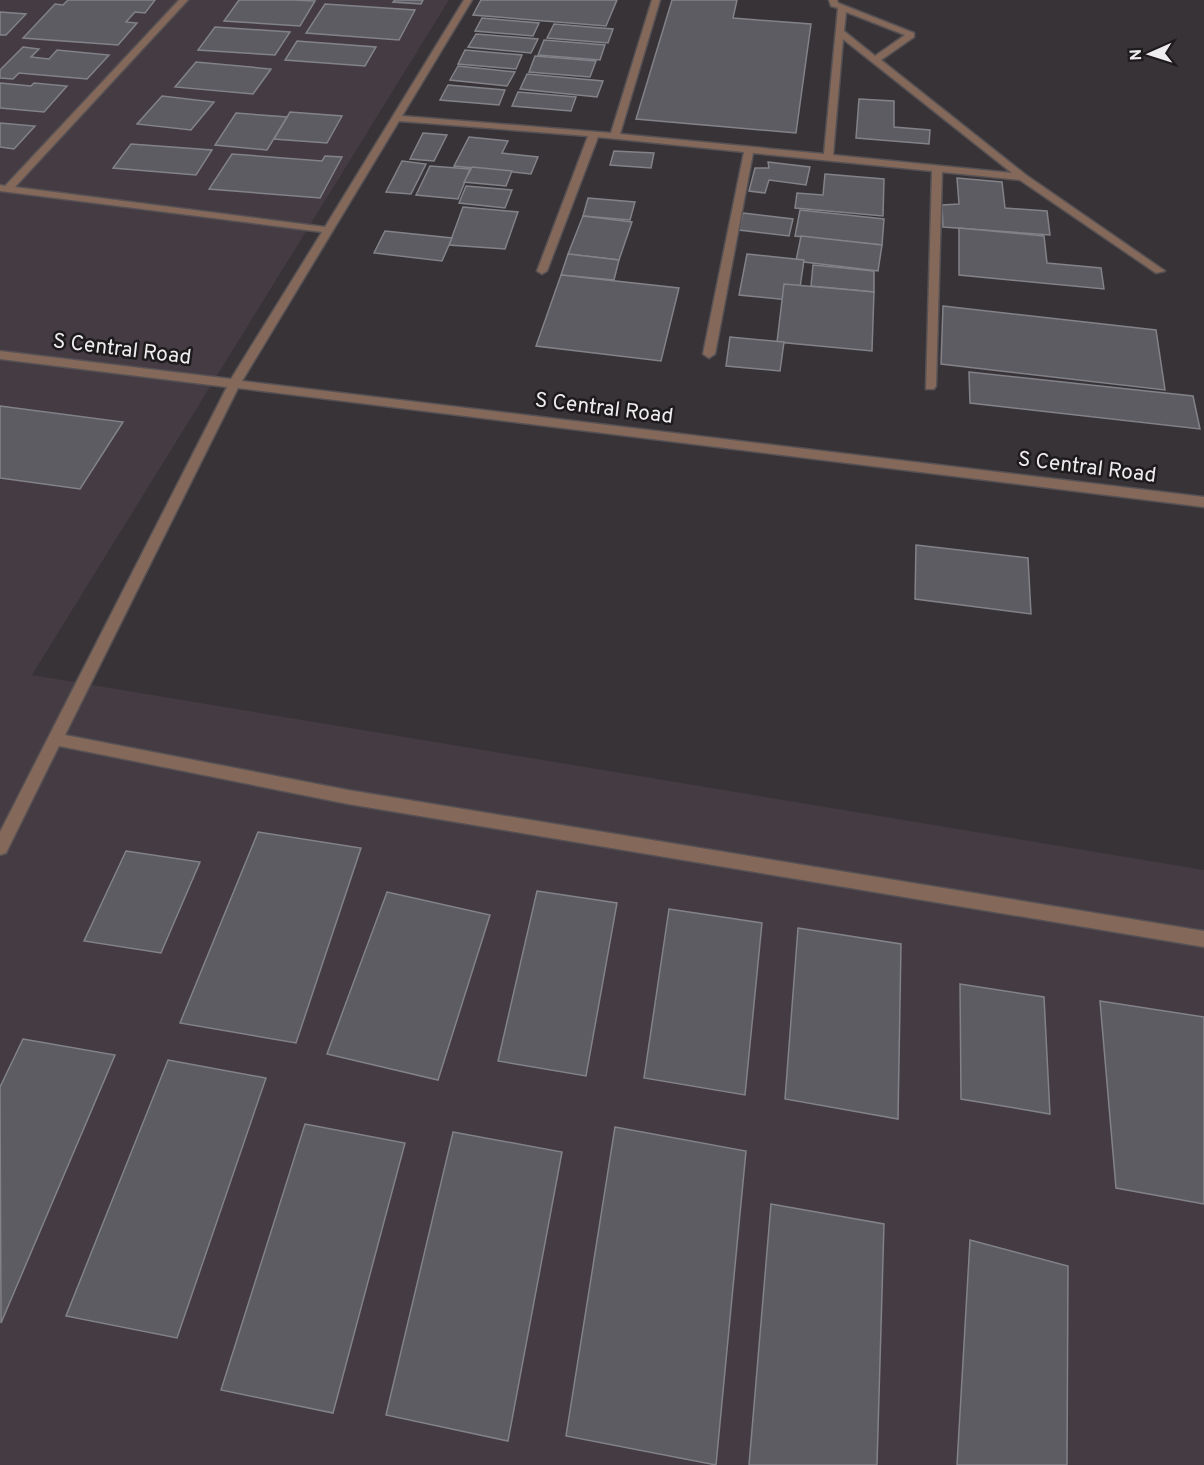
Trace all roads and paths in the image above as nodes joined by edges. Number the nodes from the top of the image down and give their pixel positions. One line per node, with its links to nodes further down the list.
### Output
1 (184, 0): 15 (street)
2 (468, 0): 8 (street)
3 (656, 0): 10 (street)
4 (833, 0): 5 (street)
5 (842, 7): 6 (street); 7 (street)
6 (840, 33): 7 (street); 12 (street)
7 (875, 60): 14 (street)
8 (396, 118): 9 (street); 16 (street)
9 (594, 134): 10 (street); 17 (street)
10 (615, 136): 11 (street)
11 (749, 151): 12 (street); 19 (street)
12 (828, 158): 13 (street)
13 (937, 168): 14 (street); 22 (street)
14 (1023, 177): 18 (street)
15 (4, 188): 16 (street)
16 (328, 230): 21 (street)
17 (542, 271)
18 (1160, 271)
19 (709, 354)
20 (0, 355): 21 (street, S Central Road)
21 (235, 383): 23 (street, S Central Road); 24 (street)
22 (930, 386)
23 (1204, 502)
24 (55, 739): 25 (street); 26 (street)
25 (0, 848)
26 (1204, 939)

